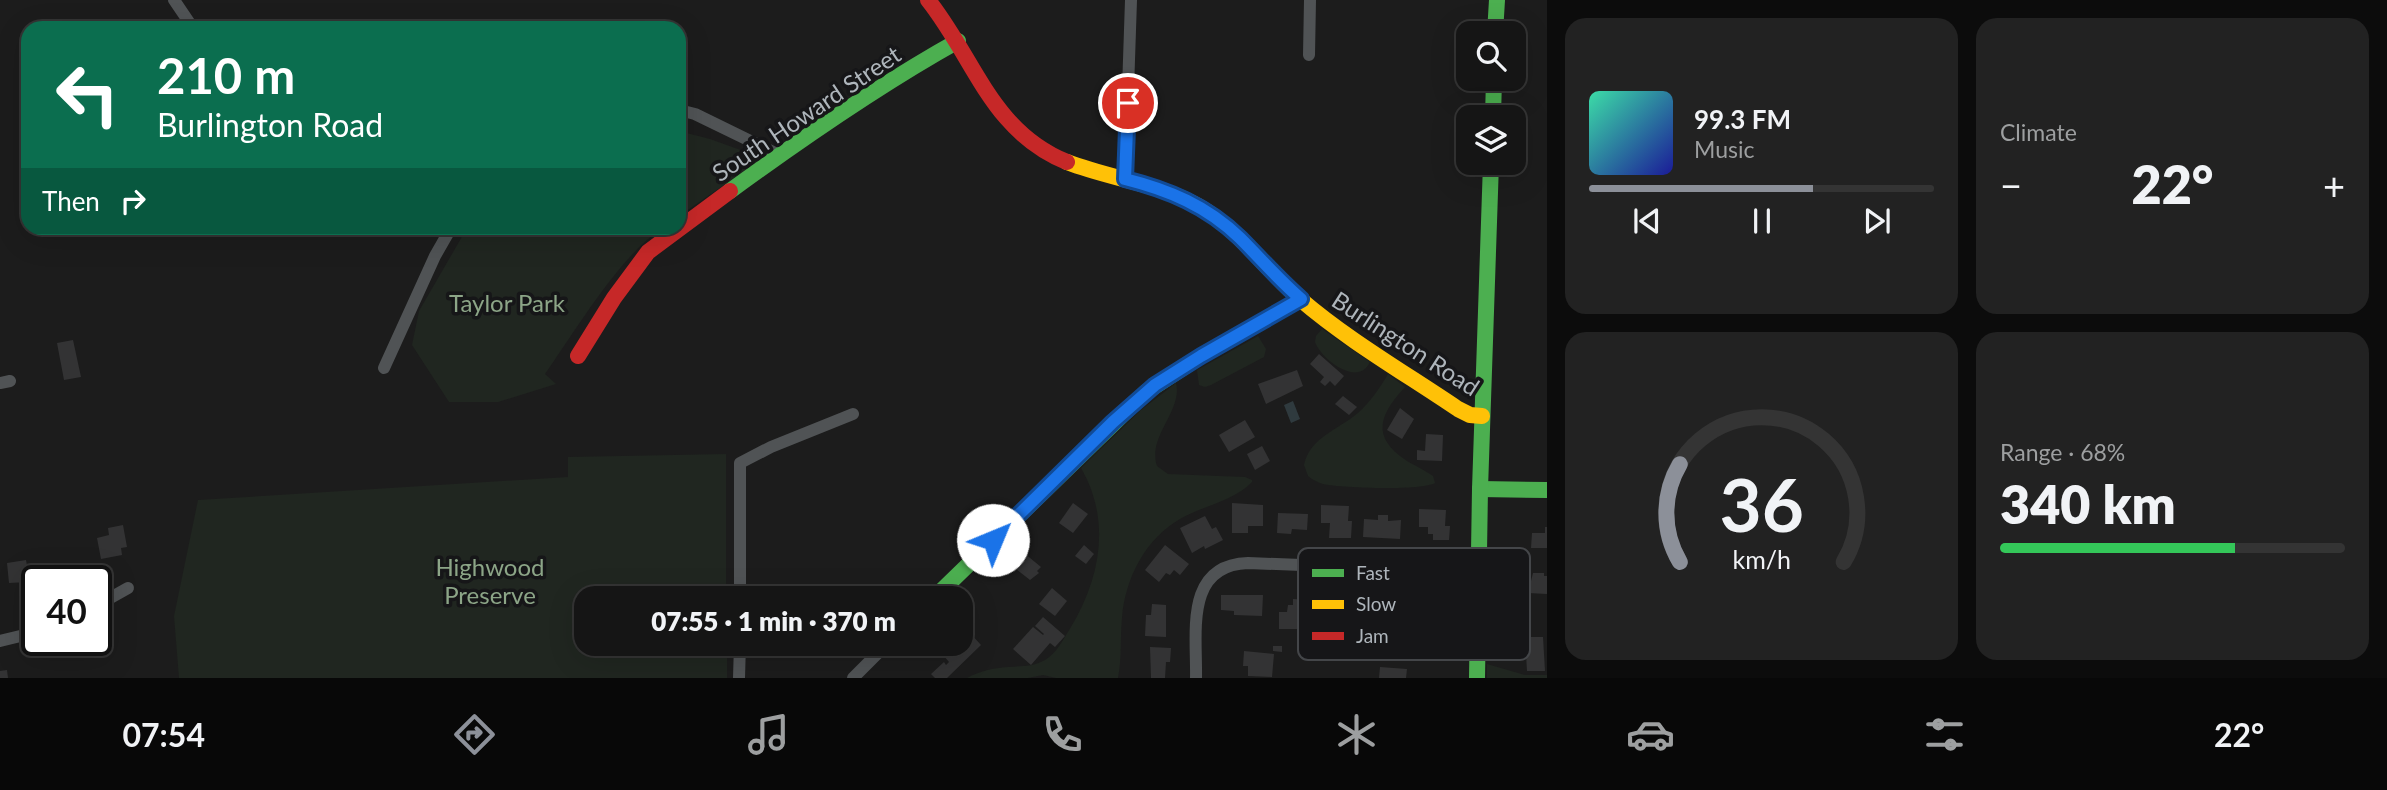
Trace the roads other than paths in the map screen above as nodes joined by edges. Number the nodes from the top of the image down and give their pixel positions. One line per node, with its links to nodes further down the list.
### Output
1 (174, 0): 6 (street)
2 (928, 0): 8 (street, Burlington Road)
3 (1131, 0): 13 (street)
4 (1310, 0): 9 (street)
5 (1497, 0): 7 (street)
6 (188, 21)
7 (1496, 21)
8 (958, 41): 11 (street, South Howard Street); 13 (street, Burlington Road)
9 (1309, 55)
10 (686, 112): 11 (street)
11 (779, 155): 14 (street, South Howard Street)
12 (1491, 175): 21 (street)
13 (1125, 179): 17 (street, Burlington Road)
14 (686, 224)
15 (447, 235): 19 (street)
16 (671, 235): 18 (street, South Howard Street)
17 (1301, 299): 21 (street, Burlington Road); 27 (street)
18 (578, 356)
19 (384, 368)
20 (853, 414): 26 (street)
21 (1482, 416): 22 (street)
22 (1480, 489): 23 (street); 24 (street)
23 (1547, 490)
24 (1479, 548)
25 (1298, 565): 37 (street)
26 (740, 586)
27 (946, 586)
28 (128, 588): 29 (street)
29 (112, 597)
30 (21, 636): 31 (street)
31 (0, 641)
32 (740, 656): 35 (street)
33 (875, 656): 36 (street)
34 (1477, 660): 38 (street)
35 (739, 678)
36 (853, 678)
37 (1196, 678)
38 (1477, 678)

